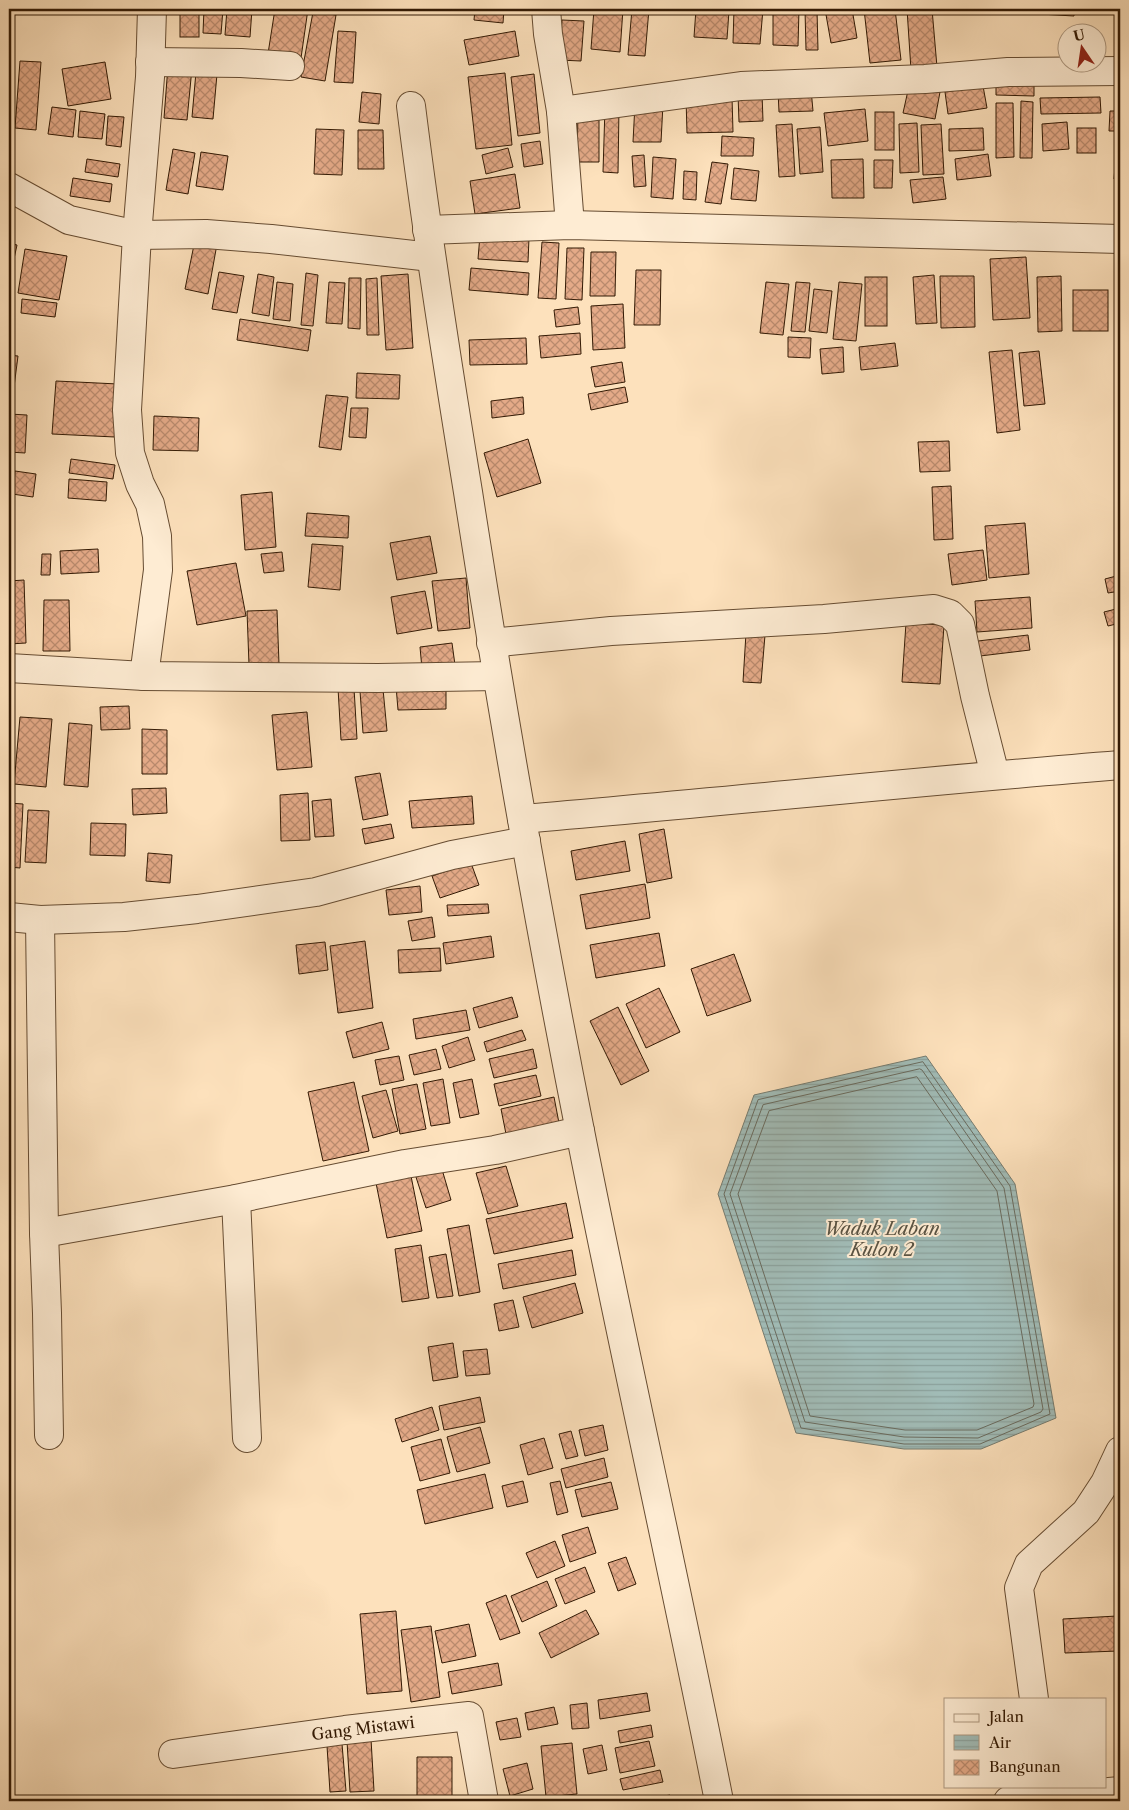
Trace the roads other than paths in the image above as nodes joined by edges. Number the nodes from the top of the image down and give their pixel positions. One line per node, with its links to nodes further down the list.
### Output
1 (152, 9): 3 (street)
2 (546, 9): 7 (street)
3 (150, 62): 4 (street); 11 (street)
4 (290, 66)
5 (1120, 71): 7 (street)
6 (411, 106): 10 (street)
7 (561, 111): 9 (street)
8 (9, 187): 11 (street)
9 (570, 225): 10 (street); 12 (street)
10 (427, 230): 13 (street)
11 (137, 235): 13 (street); 16 (street)
12 (1120, 239)
13 (431, 257): 14 (street)
14 (491, 643): 17 (street); 19 (street)
15 (9, 668): 16 (street)
16 (144, 676): 17 (street)
17 (497, 676): 20 (street)
18 (1120, 765): 19 (street)
19 (996, 775): 20 (street)
20 (524, 830): 22 (street); 23 (street)
21 (9, 917): 22 (street)
22 (40, 920): 25 (street)
23 (580, 1131): 24 (street); 34 (street)
24 (236, 1199): 25 (street); 27 (street)
25 (44, 1233): 26 (street)
26 (49, 1435)
27 (247, 1438)
28 (1120, 1451): 29 (street)
29 (1034, 1698)
30 (173, 1754): 33 (street, Gang Mistawi)
31 (1120, 1790): 32 (street)
32 (1046, 1792): 35 (street)
33 (484, 1801)
34 (719, 1801)
35 (1008, 1801)

